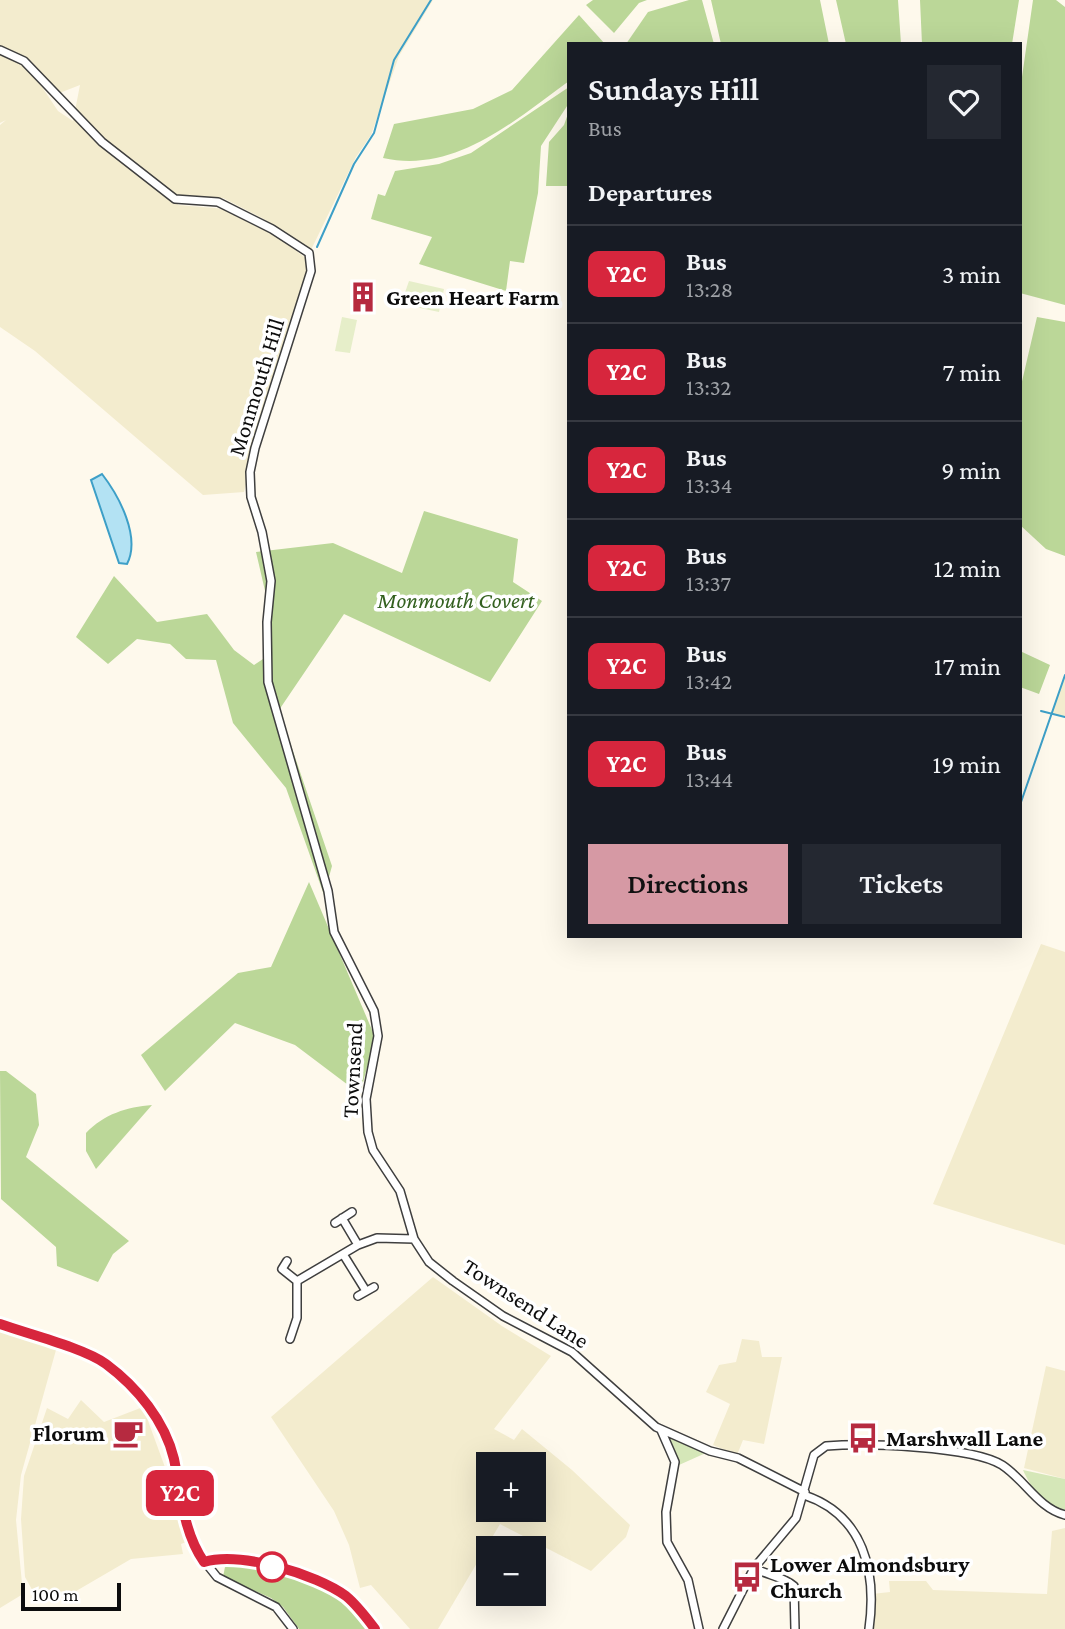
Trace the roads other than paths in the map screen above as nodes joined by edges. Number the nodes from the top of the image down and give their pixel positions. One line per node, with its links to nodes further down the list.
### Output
1 (0, 50): 2 (street, Monmouth Hill)
2 (360, 979): 4 (street, Townsend)
3 (352, 1212): 5 (street)
4 (414, 1239): 5 (street); 12 (street, Townsend Lane)
5 (358, 1245): 6 (street)
6 (343, 1254): 8 (street); 9 (street)
7 (287, 1261): 8 (street)
8 (297, 1281): 11 (street)
9 (358, 1296)
10 (0, 1324): 15 (street)
11 (284, 1329)
12 (661, 1430): 13 (street, Townsend Lane); 20 (street)
13 (804, 1493): 14 (street); 16 (street); 22 (street, Townsend Lane)
14 (1065, 1515)
15 (204, 1562): 18 (street); 19 (street)
16 (754, 1568): 17 (street); 21 (street)
17 (792, 1626)
18 (293, 1629)
19 (375, 1629)
20 (699, 1629)
21 (723, 1629)
22 (869, 1629)

